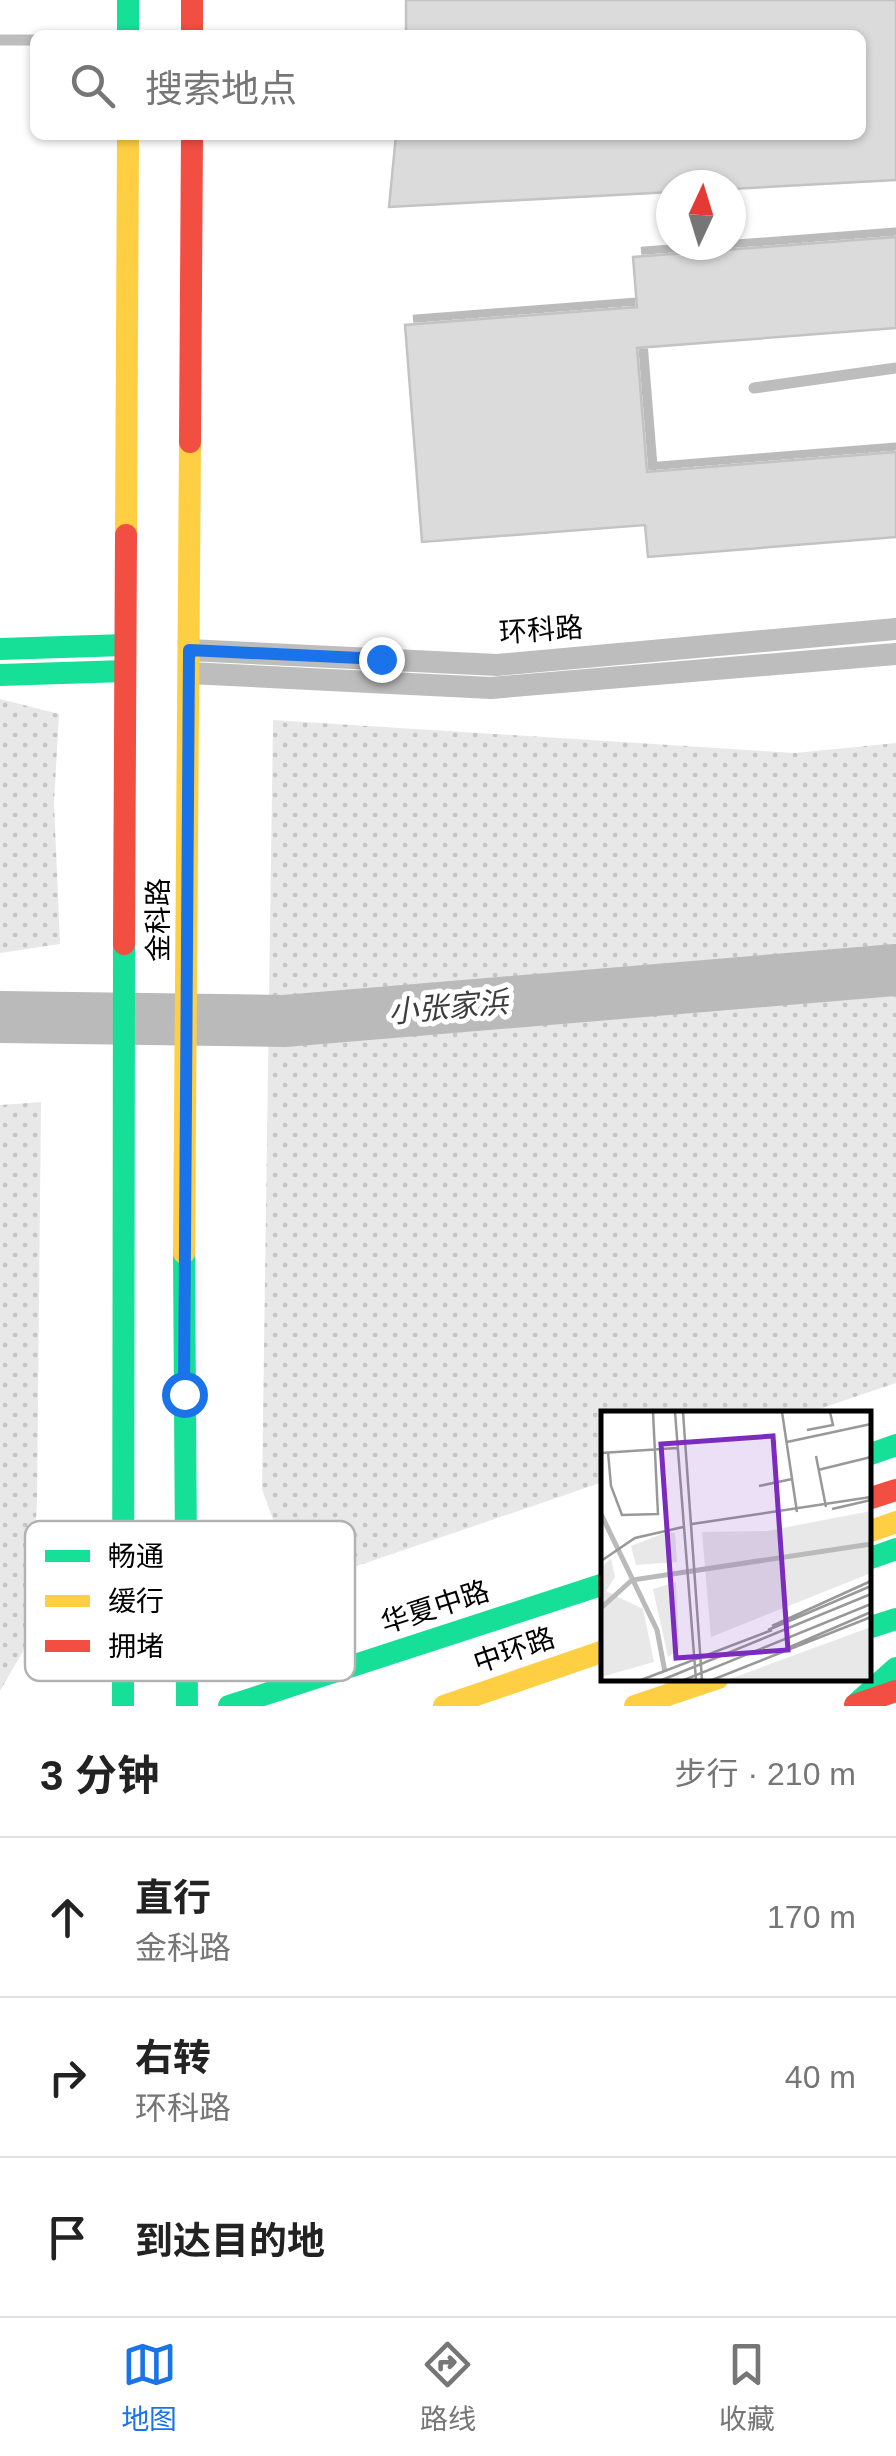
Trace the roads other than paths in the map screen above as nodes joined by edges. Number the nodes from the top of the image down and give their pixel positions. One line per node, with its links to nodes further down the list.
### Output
1 (128, 0): 3 (main road)
2 (192, 0): 4 (main road)
3 (128, 30)
4 (192, 30)
5 (0, 40): 6 (lane)
6 (30, 40)
7 (128, 140): 12 (main road, 金科路)
8 (192, 140): 15 (main road, 金科路)
9 (896, 368): 10 (lane)
10 (754, 388)
11 (896, 629): 15 (street, 环科路)
12 (126, 645): 13 (main road); 16 (main road, 金科路)
13 (0, 650)
14 (896, 654): 15 (street)
15 (189, 662): 23 (main road, 金科路)
16 (125, 671): 17 (main road); 22 (main road, 金科路)
17 (0, 675)
18 (896, 1446): 19 (main road)
19 (871, 1454)
20 (896, 1490): 21 (main road)
21 (871, 1498)
22 (123, 1521)
23 (186, 1521)
24 (896, 1522): 25 (main road)
25 (871, 1531)
26 (896, 1550): 27 (main road)
27 (871, 1558)
28 (601, 1585): 32 (main road, 华夏中路)
29 (896, 1619): 30 (main road)
30 (871, 1627)
31 (601, 1652): 40 (main road, 中环路)
32 (355, 1665)
33 (896, 1668): 42 (main road)
34 (187, 1681): 38 (main road, 金科路)
35 (306, 1681): 39 (main road, 华夏中路)
36 (709, 1681): 41 (main road)
37 (896, 1691): 42 (main road)
38 (187, 1706)
39 (229, 1706)
40 (444, 1706)
41 (636, 1706)
42 (854, 1706): 43 (main road)
43 (868, 1706)

